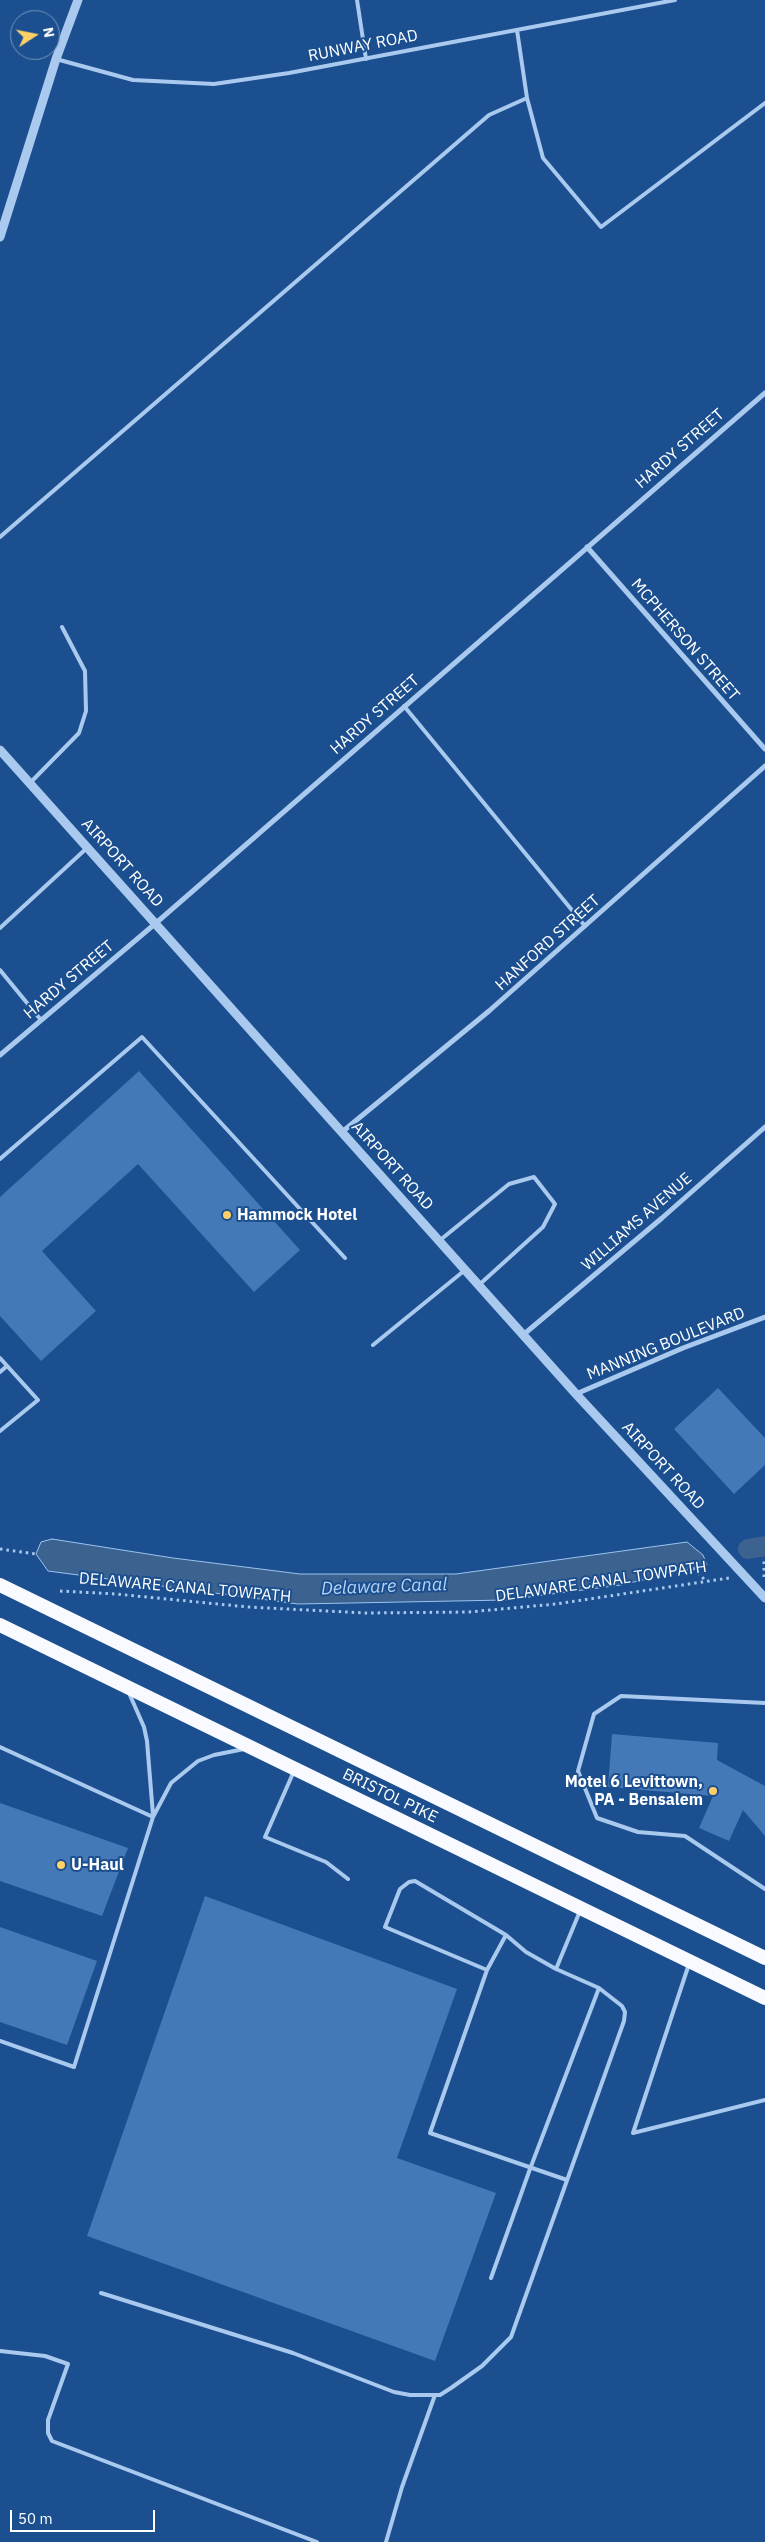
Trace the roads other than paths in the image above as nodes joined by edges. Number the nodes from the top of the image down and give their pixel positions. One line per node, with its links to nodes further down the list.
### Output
1 (78, 0): 5 (street)
2 (357, 0): 6 (lane)
3 (675, 0): 4 (lane, RUNWAY ROAD)
4 (517, 30): 6 (lane, RUNWAY ROAD); 9 (lane)
5 (60, 48)
6 (366, 59): 8 (lane, RUNWAY ROAD)
7 (56, 60): 11 (street)
8 (60, 60)
9 (527, 98): 10 (lane); 13 (lane)
10 (765, 103)
11 (0, 237)
12 (765, 392): 14 (street, HARDY STREET)
13 (0, 537)
14 (587, 548): 16 (street, HARDY STREET); 17 (street, MCPHERSON STREET)
15 (62, 627): 20 (lane)
16 (404, 706): 22 (street, HARDY STREET); 23 (lane)
17 (765, 749)
18 (0, 750): 20 (street, AIRPORT ROAD)
19 (765, 766): 23 (street, HANFORD STREET)
20 (30, 783): 21 (street, AIRPORT ROAD)
21 (88, 847): 22 (street, AIRPORT ROAD); 24 (lane)
22 (156, 923): 26 (street, HARDY STREET); 29 (street, AIRPORT ROAD)
23 (585, 926): 29 (street, HANFORD STREET)
24 (0, 928)
25 (0, 970): 26 (lane)
26 (41, 1020): 27 (street, HARDY STREET)
27 (0, 1055)
28 (765, 1127): 36 (street, WILLIAMS AVENUE)
29 (342, 1132): 31 (street, AIRPORT ROAD)
30 (0, 1159): 32 (lane)
31 (439, 1241): 33 (street, AIRPORT ROAD); 34 (lane)
32 (345, 1258)
33 (465, 1270): 34 (street, AIRPORT ROAD); 37 (lane)
34 (479, 1285): 36 (street, AIRPORT ROAD)
35 (765, 1317): 41 (street, MANNING BOULEVARD)
36 (523, 1335): 41 (street, AIRPORT ROAD)
37 (373, 1345)
38 (0, 1358): 39 (lane)
39 (8, 1366): 40 (lane); 42 (lane)
40 (0, 1372)
41 (576, 1394): 44 (street, AIRPORT ROAD)
42 (0, 1431)
43 (0, 1585): 56 (highway, BRISTOL PIKE)
44 (765, 1598)
45 (0, 1625): 46 (highway, BRISTOL PIKE)
46 (126, 1687): 49 (highway, BRISTOL PIKE); 51 (lane)
47 (765, 1703): 53 (lane)
48 (0, 1747): 51 (lane)
49 (253, 1748): 50 (highway, BRISTOL PIKE); 51 (lane)
50 (295, 1769): 52 (lane); 54 (highway, BRISTOL PIKE)
51 (153, 1817): 62 (lane)
52 (348, 1879)
53 (765, 1889)
54 (581, 1908): 57 (highway, BRISTOL PIKE); 58 (lane)
55 (506, 1935): 58 (lane); 59 (lane); 59 (lane)
56 (765, 1958)
57 (689, 1961): 61 (highway, BRISTOL PIKE); 63 (lane)
58 (556, 1969): 60 (lane)
59 (487, 1970): 64 (lane)
60 (599, 1988): 64 (lane); 65 (lane)
61 (765, 1998)
62 (0, 2041)
63 (765, 2100)
64 (530, 2169): 65 (lane); 66 (lane)
65 (567, 2180): 69 (lane)
66 (491, 2278)
67 (101, 2293): 69 (lane)
68 (0, 2351): 70 (lane)
69 (436, 2396): 71 (lane)
70 (317, 2542)
71 (386, 2542)

